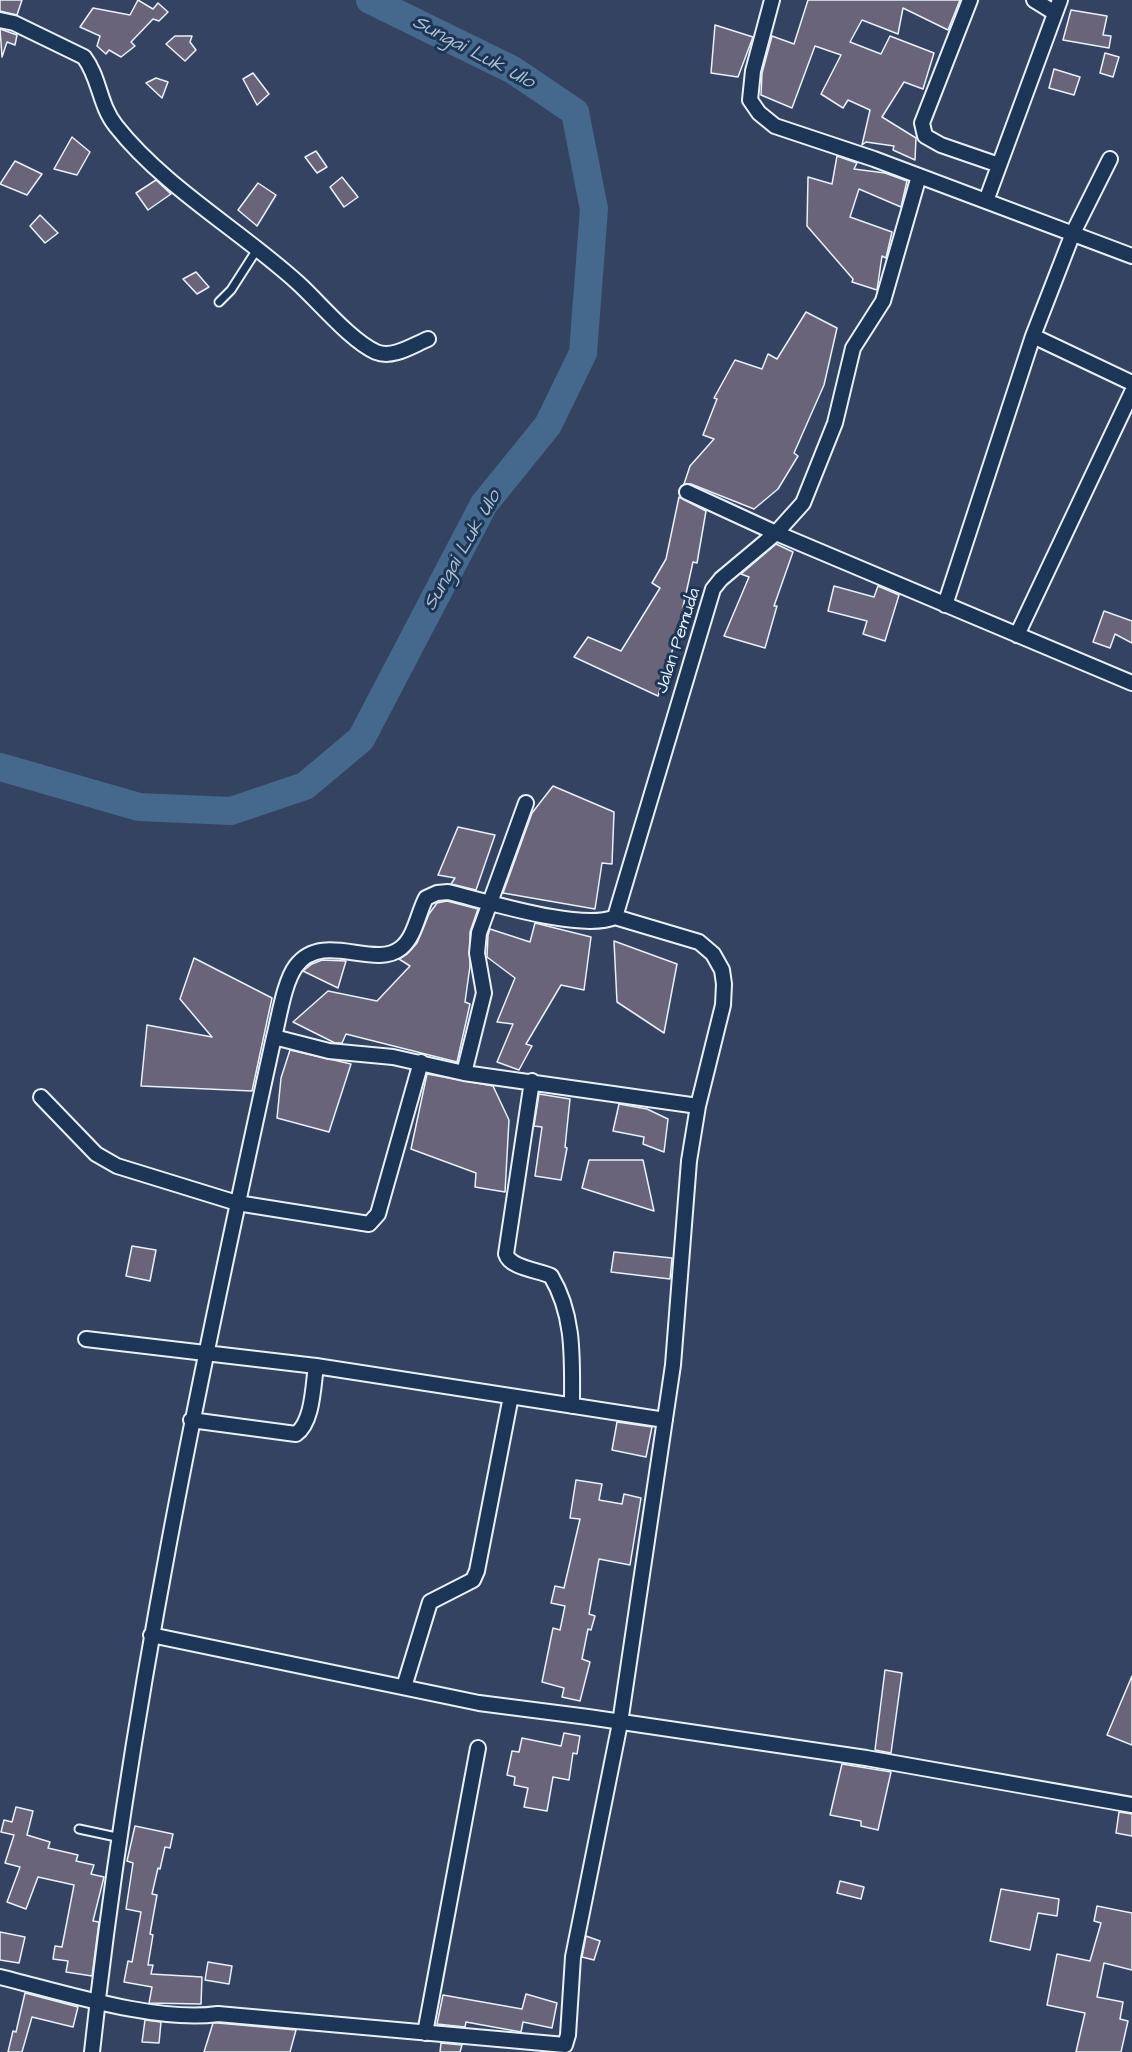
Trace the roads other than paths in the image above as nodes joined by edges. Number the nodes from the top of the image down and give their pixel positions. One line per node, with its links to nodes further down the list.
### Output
1 (772, 0): 8 (street)
2 (970, 0): 7 (street)
3 (1034, 0): 4 (street)
4 (1058, 7): 7 (street)
5 (0, 20): 11 (street)
6 (1110, 159): 10 (street)
7 (999, 165): 9 (street)
8 (919, 176): 9 (street); 19 (street, Jalan Pemuda)
9 (992, 204): 10 (street)
10 (1073, 232): 12 (street); 14 (street)
11 (256, 251): 13 (lane); 15 (street)
12 (1132, 256)
13 (219, 302)
14 (1033, 336): 16 (street); 20 (street)
15 (428, 339)
16 (1132, 383)
17 (1132, 392): 21 (street)
18 (687, 492): 19 (street)
19 (776, 533): 20 (street); 25 (street, Jalan Pemuda)
20 (945, 604): 21 (street)
21 (1017, 635): 22 (street)
22 (1132, 683)
23 (526, 803): 24 (street)
24 (491, 901): 25 (street); 26 (street); 28 (street)
25 (615, 917): 31 (street)
26 (274, 1037): 27 (street); 32 (street)
27 (420, 1062): 28 (street); 32 (street)
28 (464, 1073): 29 (street)
29 (532, 1082): 31 (street); 37 (street)
30 (41, 1097): 32 (street)
31 (698, 1106): 39 (street)
32 (237, 1203): 34 (street)
33 (86, 1339): 34 (street)
34 (204, 1354): 35 (street); 38 (street)
35 (316, 1366): 36 (street); 38 (street)
36 (511, 1396): 37 (street); 41 (street)
37 (572, 1406): 39 (street)
38 (191, 1420): 40 (street)
39 (665, 1420): 42 (street)
40 (152, 1635): 41 (street); 46 (street)
41 (404, 1687): 42 (street)
42 (620, 1723): 44 (street); 50 (street)
43 (478, 1748): 49 (street)
44 (1132, 1805)
45 (79, 1829): 46 (lane)
46 (121, 1838): 48 (street)
47 (0, 1977): 48 (street)
48 (97, 2001): 49 (street); 51 (street)
49 (425, 2032): 50 (street)
50 (493, 2045)
51 (92, 2052)

